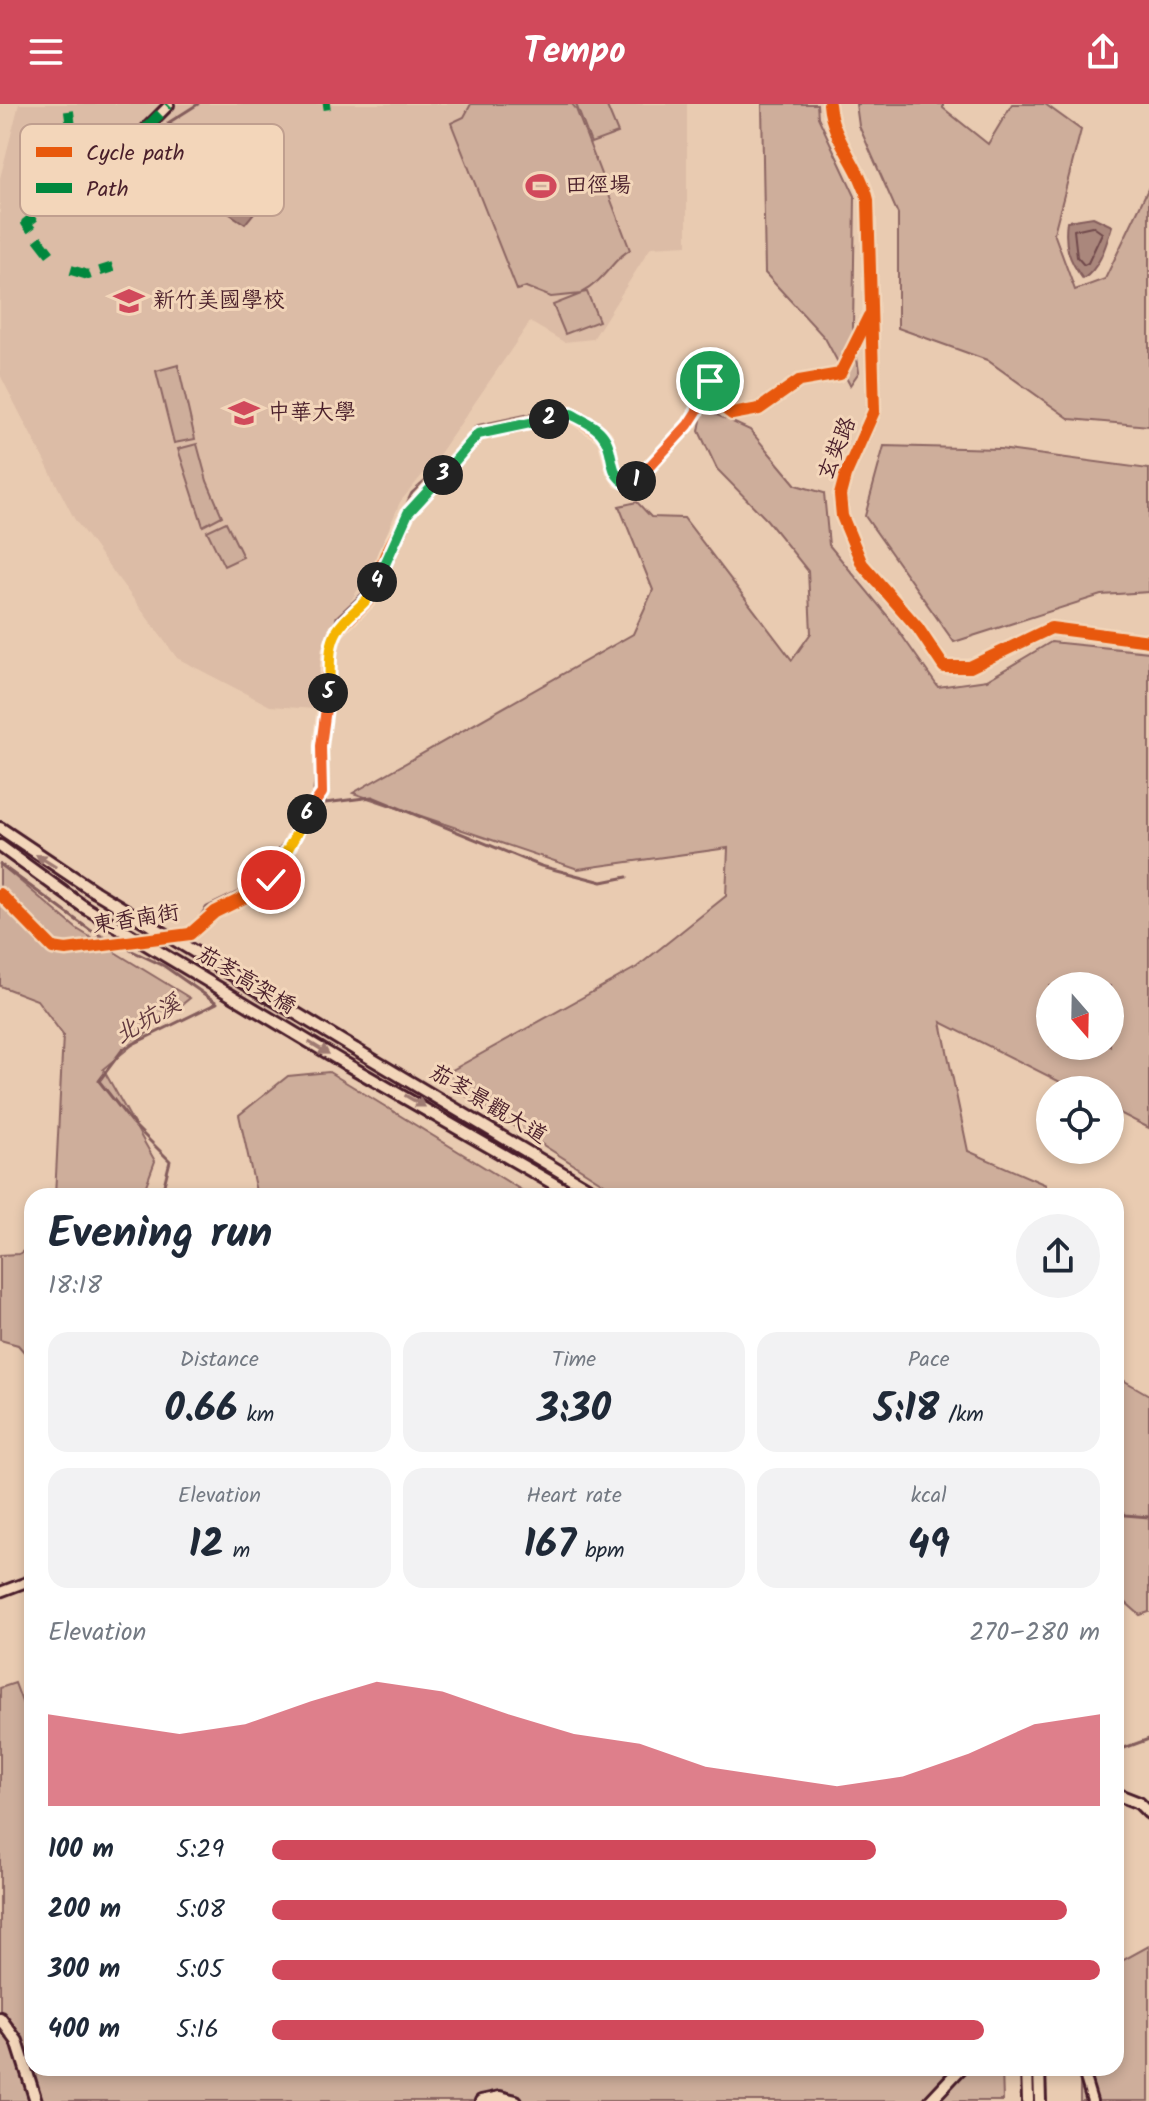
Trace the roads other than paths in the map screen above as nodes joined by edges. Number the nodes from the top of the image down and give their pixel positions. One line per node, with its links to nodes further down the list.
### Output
1 (829, 104): 4 (street, 玄奘路)
2 (169, 105): 3 (street)
3 (150, 124)
4 (869, 316): 5 (street, 玄奘路); 8 (street, 東香南街)
5 (1149, 641)
6 (0, 828): 9 (street, 茄苳高架橋, one-way to 6, bridge)
7 (0, 846): 10 (street, 茄苳高架橋, one-way to 10, bridge)
8 (0, 894)
9 (355, 1049): 12 (street, 茄苳景觀大道)
10 (346, 1064): 11 (street, 茄苳景觀大道, one-way to 11)
11 (561, 1188)
12 (588, 1188)
13 (24, 1583): 14 (street)
14 (0, 1592)
15 (1124, 1797): 16 (street)
16 (1149, 1813)
17 (0, 2018): 18 (street)
18 (24, 2063)
19 (28, 2076): 24 (street)
20 (953, 2076): 27 (street)
21 (1027, 2076): 28 (street)
22 (1039, 2076): 29 (street)
23 (1084, 2076): 30 (street)
24 (36, 2101)
25 (481, 2101): 26 (street)
26 (516, 2101)
27 (930, 2101)
28 (1028, 2101)
29 (1040, 2101)
30 (1092, 2101)

